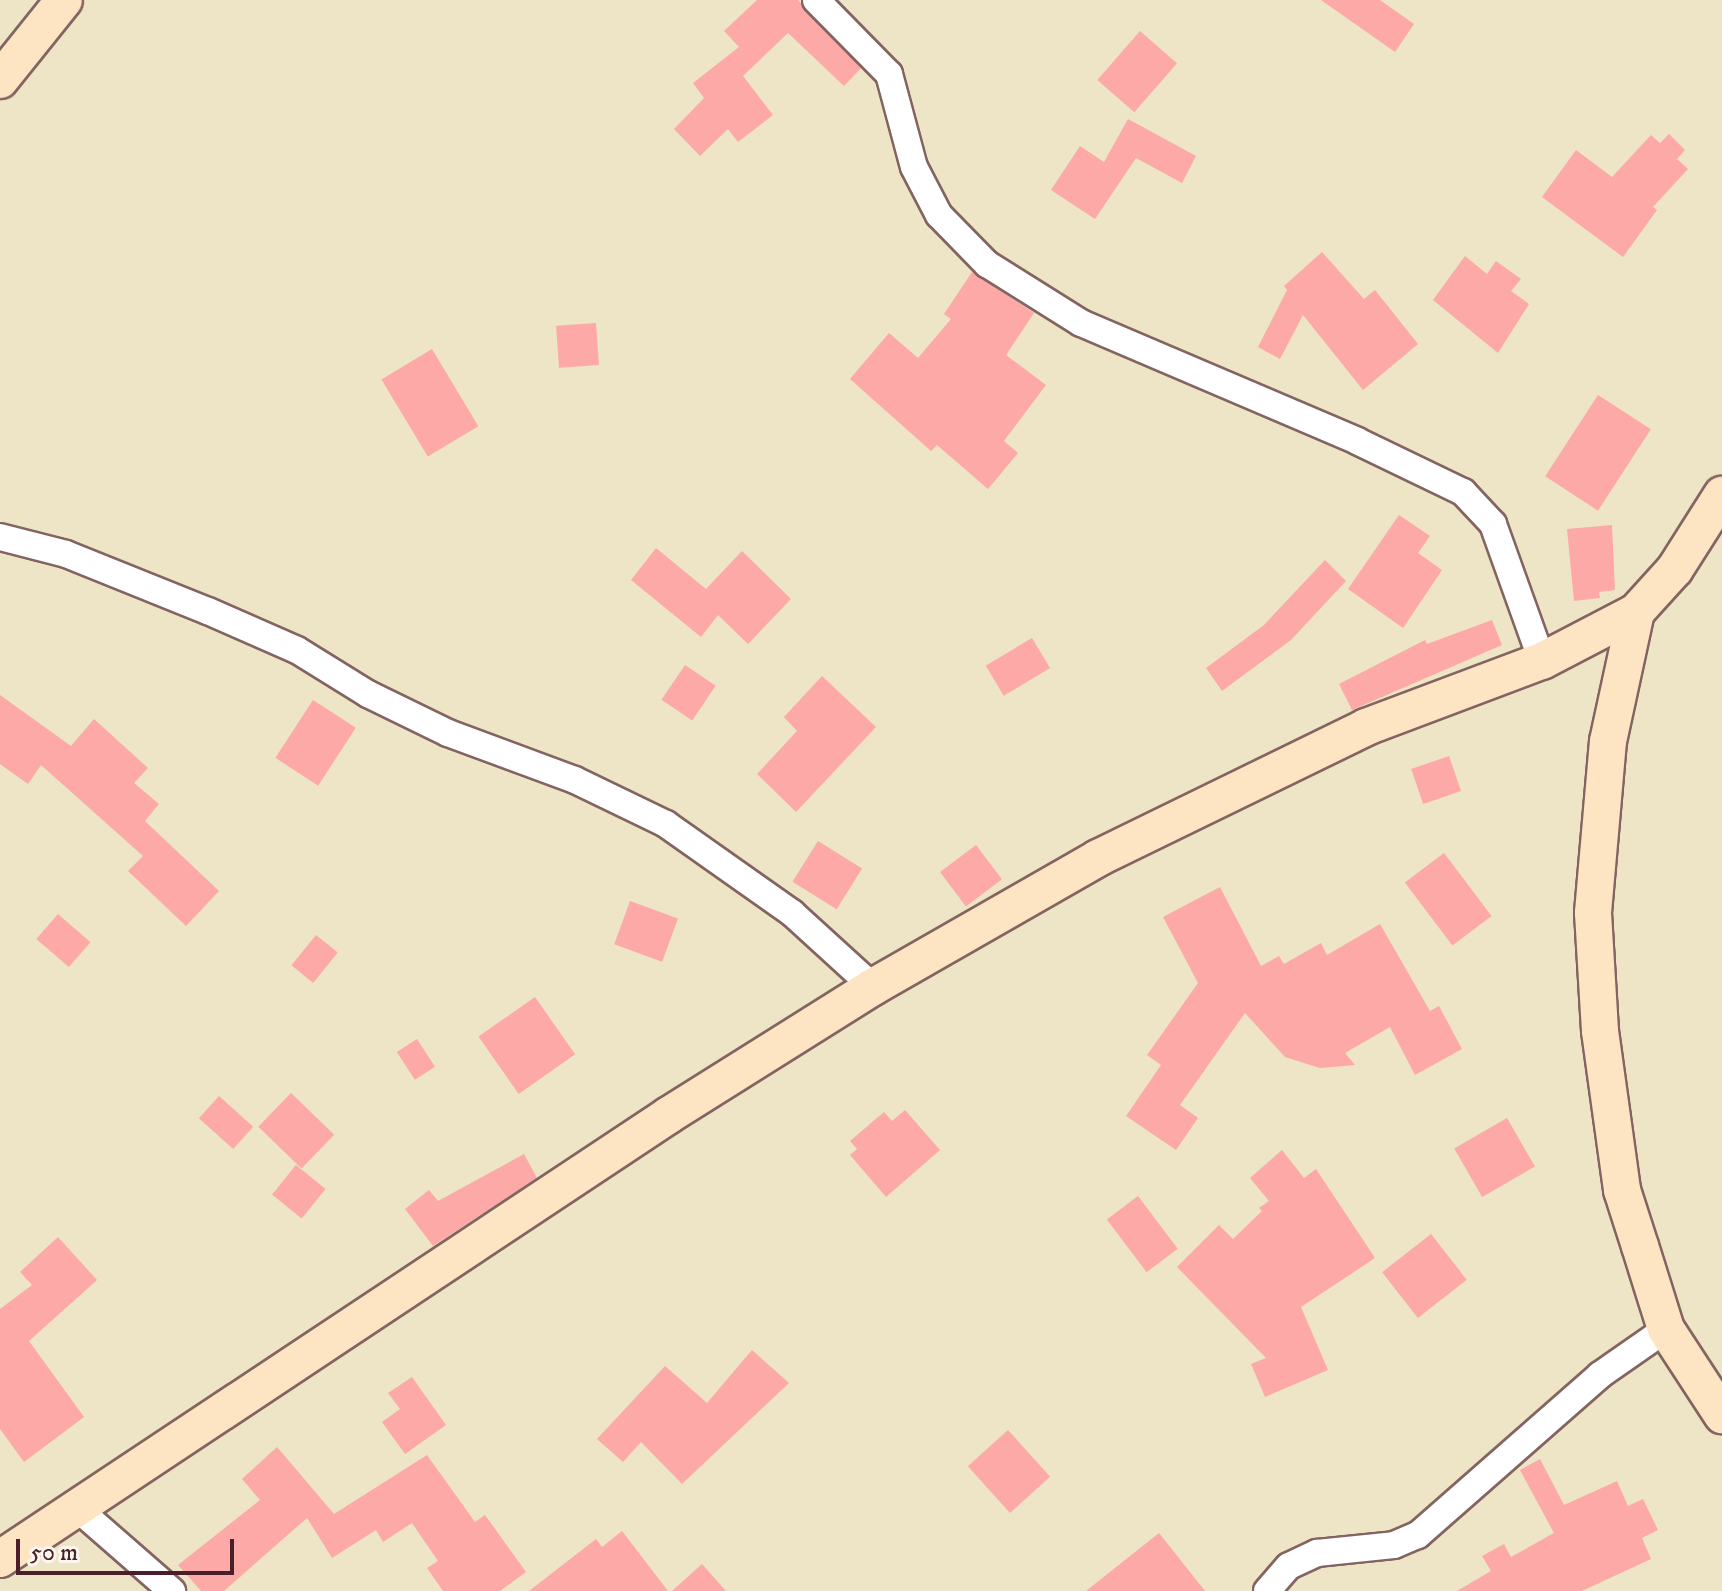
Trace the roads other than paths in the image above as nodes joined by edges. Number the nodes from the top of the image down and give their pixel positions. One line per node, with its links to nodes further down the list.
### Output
1 (64, 0): 3 (street)
2 (816, 0): 7 (street)
3 (0, 80)
4 (1722, 495): 6 (street)
5 (0, 537): 8 (street)
6 (1636, 612): 7 (street); 9 (street)
7 (1542, 661): 8 (street)
8 (873, 987): 11 (street)
9 (1666, 1329): 10 (street); 14 (street)
10 (1722, 1415)
11 (78, 1509): 12 (street); 13 (street)
12 (0, 1559)
13 (172, 1591)
14 (1267, 1591)

